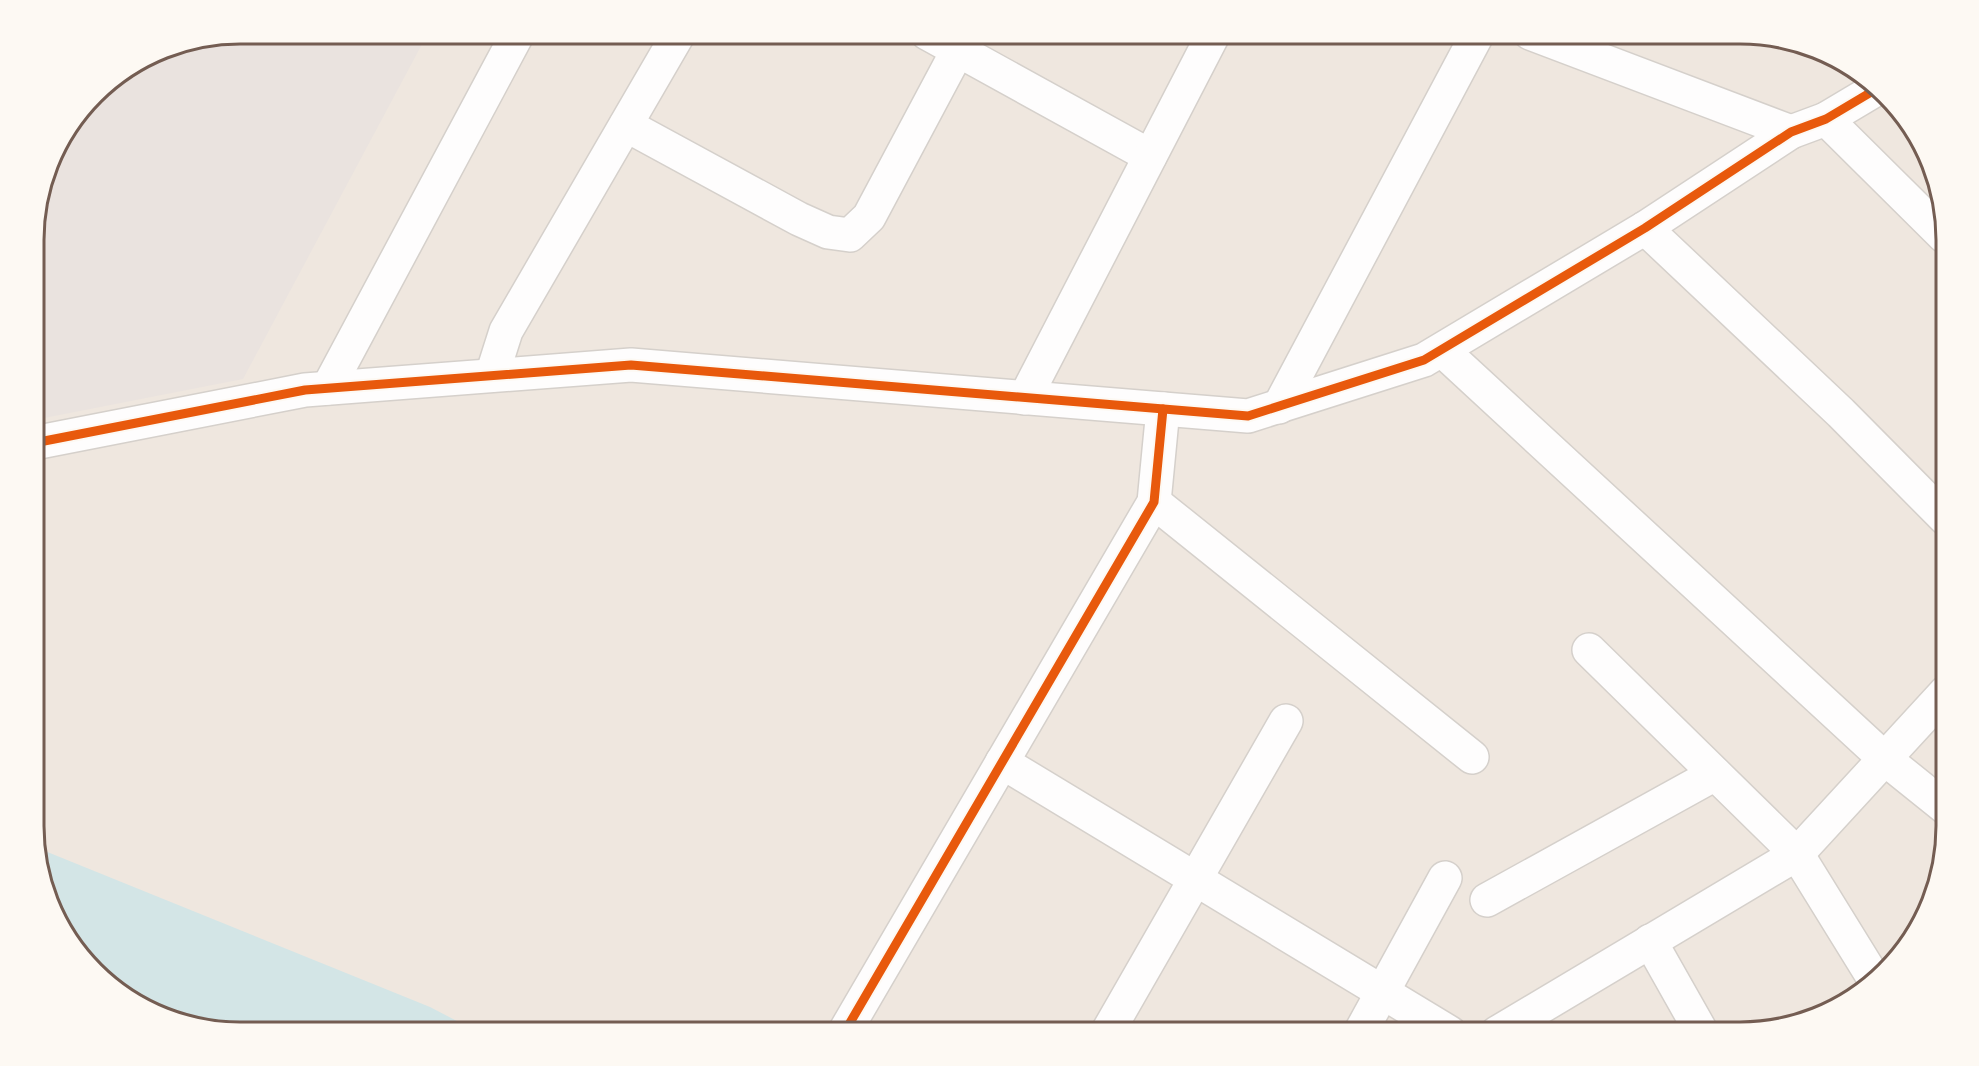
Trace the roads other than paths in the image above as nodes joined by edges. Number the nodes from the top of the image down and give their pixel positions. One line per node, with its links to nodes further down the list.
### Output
1 (512, 44): 17 (street)
2 (673, 44): 10 (street)
3 (961, 44): 10 (street)
4 (968, 44): 12 (street)
5 (1208, 44): 12 (street)
6 (1472, 44): 19 (street)
7 (1559, 44): 11 (street)
8 (1869, 93): 9 (street)
9 (1826, 119): 11 (street); 13 (street)
10 (626, 124): 16 (street)
11 (1791, 132): 14 (street)
12 (1150, 156): 18 (street)
13 (1935, 227)
14 (1645, 228): 15 (street); 23 (street)
15 (1442, 350): 19 (street); 28 (street)
16 (492, 375): 17 (street); 18 (street)
17 (328, 388): 21 (street)
18 (1025, 398): 20 (street)
19 (1279, 407): 20 (street)
20 (1163, 409): 22 (street)
21 (44, 440)
22 (1154, 502): 27 (street); 29 (street)
23 (1936, 509)
24 (1589, 650): 30 (street)
25 (1936, 703): 28 (street)
26 (1286, 721): 34 (street)
27 (1472, 757)
28 (1885, 759): 31 (street); 32 (street)
29 (1002, 762): 34 (street); 39 (street)
30 (1715, 774): 32 (street); 35 (street)
31 (1936, 800)
32 (1797, 854): 36 (street); 37 (street)
33 (1445, 878): 38 (street)
34 (1195, 879): 38 (street); 40 (street)
35 (1487, 900)
36 (1650, 941): 43 (street); 44 (street)
37 (1870, 973)
38 (1383, 992): 41 (street); 42 (street)
39 (850, 1022)
40 (1113, 1022)
41 (1366, 1022)
42 (1432, 1022)
43 (1515, 1022)
44 (1696, 1022)

